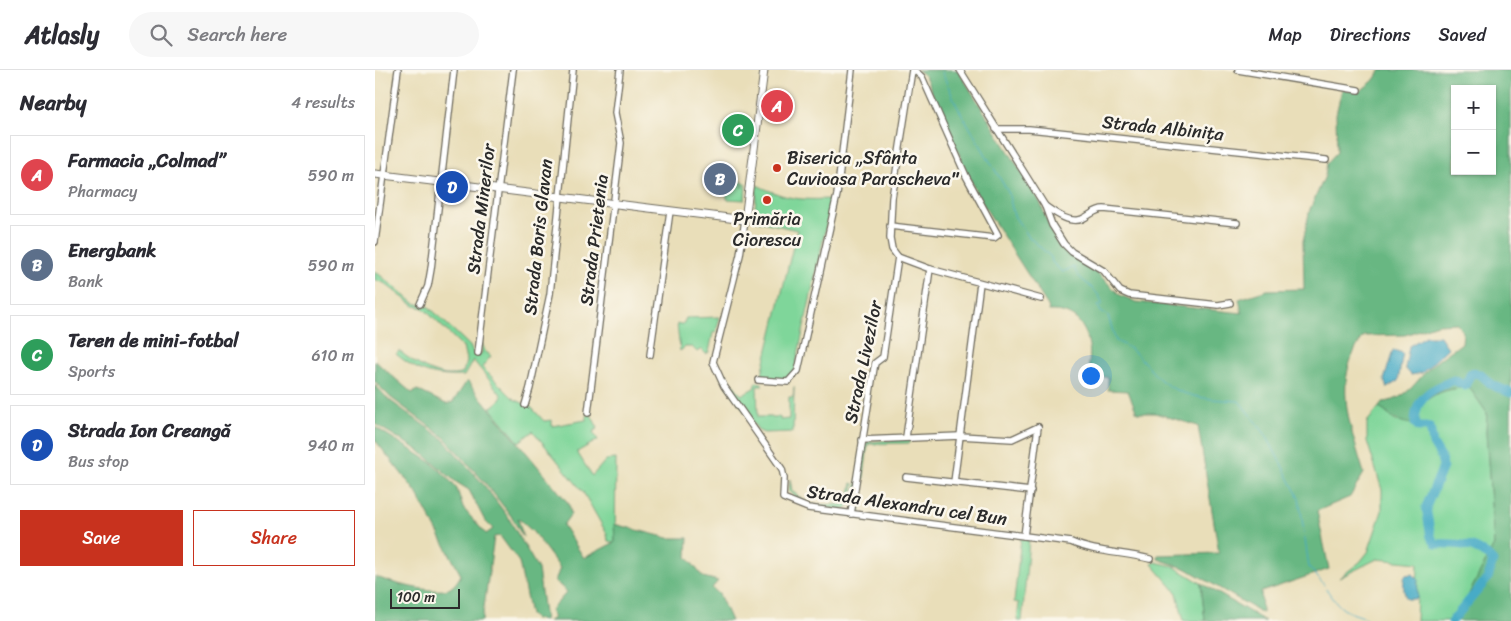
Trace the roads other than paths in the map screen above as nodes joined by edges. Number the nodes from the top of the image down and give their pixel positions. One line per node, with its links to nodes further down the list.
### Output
1 (398, 70): 15 (street)
2 (454, 70): 16 (street)
3 (513, 70): 17 (street, Strada Minerilor)
4 (573, 70): 18 (street, Strada Boris Glavan)
5 (620, 70): 19 (street, Strada Prietenia)
6 (764, 70): 22 (street, Strada Alexandru cel Bun)
7 (852, 70): 34 (street)
8 (913, 70): 24 (street, Strada Livezilor); 24 (street)
9 (960, 70): 12 (street)
10 (1238, 70): 11 (street)
11 (1358, 90)
12 (997, 129): 13 (street, Strada Albinița); 20 (street)
13 (1326, 160)
14 (375, 174): 15 (street)
15 (384, 175): 16 (street); 25 (street)
16 (441, 182): 17 (street); 31 (street)
17 (499, 189): 18 (street); 32 (street, Strada Minerilor)
18 (559, 197): 19 (street); 35 (street, Strada Boris Glavan)
19 (614, 204): 21 (street); 36 (street, Strada Prietenia)
20 (1045, 206): 23 (street); 30 (street)
21 (671, 211): 22 (street); 33 (street)
22 (745, 220): 43 (street, Strada Alexandru cel Bun)
23 (1237, 223)
24 (890, 226): 26 (street, Strada Livezilor)
25 (375, 242)
26 (898, 257): 27 (street); 39 (street, Strada Livezilor)
27 (930, 269): 28 (street); 38 (street)
28 (979, 283): 29 (street); 37 (street)
29 (1041, 299)
30 (1230, 302)
31 (421, 304)
32 (478, 353)
33 (650, 355)
34 (758, 380)
35 (525, 405)
36 (588, 413)
37 (960, 436): 38 (street); 41 (street); 42 (street)
38 (905, 437): 39 (street)
39 (862, 440): 43 (street, Strada Livezilor)
40 (906, 477): 41 (street)
41 (954, 482): 42 (street)
42 (1031, 491): 44 (street)
43 (851, 514): 44 (street, Strada Alexandru cel Bun)
44 (1024, 536): 45 (street, Strada Alexandru cel Bun)
45 (1150, 559)

